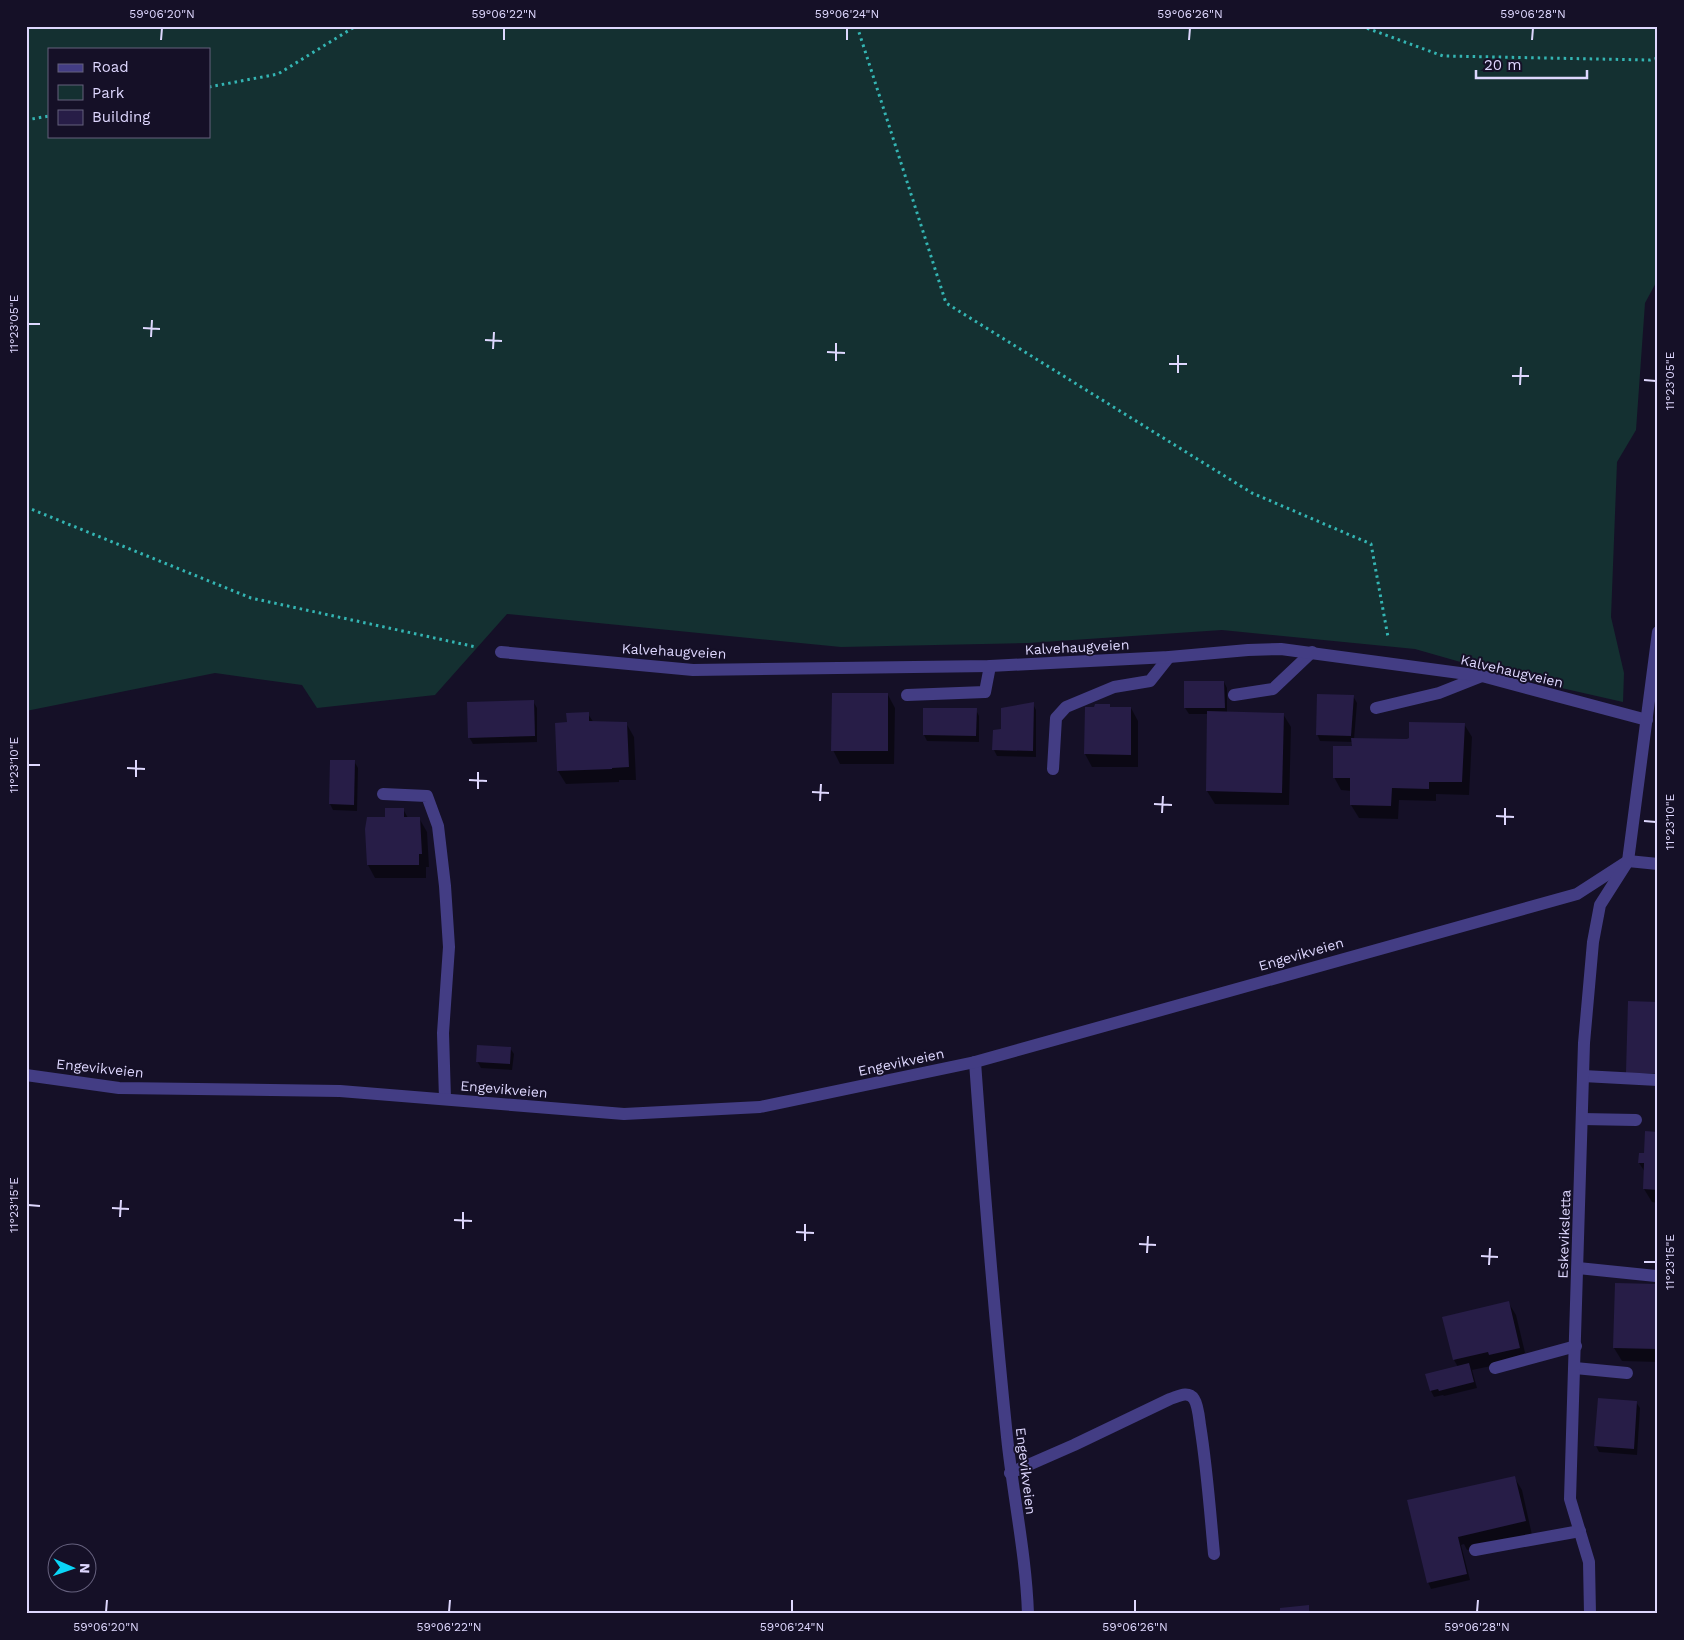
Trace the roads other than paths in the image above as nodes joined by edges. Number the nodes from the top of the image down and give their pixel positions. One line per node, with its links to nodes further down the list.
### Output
1 (1658, 632): 10 (street)
2 (501, 652): 5 (street, Kalvehaugveien)
3 (1312, 652): 4 (street, Kalvehaugveien); 6 (street, Kalvehaugveien); 8 (street)
4 (1169, 657): 5 (street, Kalvehaugveien); 11 (street)
5 (990, 666): 7 (street)
6 (1482, 676): 9 (street); 10 (street, Kalvehaugveien)
7 (907, 695)
8 (1234, 695)
9 (1376, 708)
10 (1647, 720): 13 (street)
11 (1054, 769)
12 (383, 794): 19 (street)
13 (1628, 862): 14 (street); 15 (street, Engevikveien); 17 (street, Eskeviksletta)
14 (1658, 864)
15 (975, 1062): 19 (street, Engevikveien); 28 (street, Engevikveien)
16 (26, 1075): 19 (street, Engevikveien)
17 (1583, 1076): 18 (street); 20 (street, Eskeviksletta)
18 (1658, 1080)
19 (445, 1099)
20 (1582, 1119): 21 (street); 22 (street, Eskeviksletta)
21 (1636, 1120)
22 (1578, 1268): 23 (street); 24 (street, Eskeviksletta)
23 (1656, 1276)
24 (1576, 1346): 25 (street); 26 (street, Eskeviksletta)
25 (1495, 1368)
26 (1575, 1368): 27 (street); 29 (street, Eskeviksletta)
27 (1627, 1373)
28 (1010, 1473): 31 (street); 32 (street, Engevikveien)
29 (1580, 1532): 30 (street); 33 (street, Eskeviksletta)
30 (1475, 1550)
31 (1214, 1554)
32 (1028, 1614)
33 (1590, 1614)

